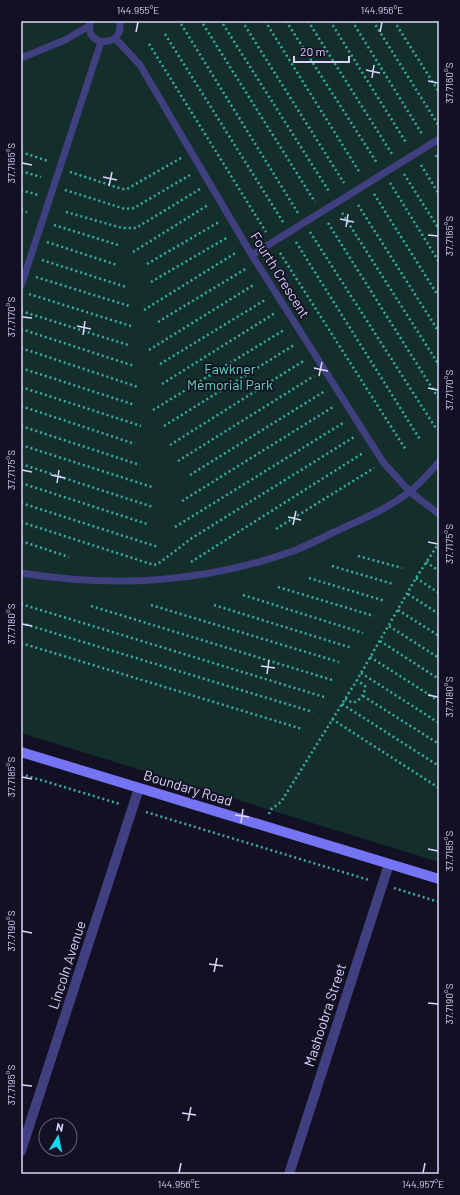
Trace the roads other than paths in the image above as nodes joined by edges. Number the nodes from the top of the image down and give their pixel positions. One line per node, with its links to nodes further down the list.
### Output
1 (119, 21): 3 (lane)
2 (90, 23): 4 (lane); 5 (lane)
3 (115, 38): 4 (lane); 7 (lane, Fourth Crescent)
4 (101, 42): 8 (lane)
5 (21, 58)
6 (439, 139): 7 (lane)
7 (252, 255): 10 (lane, Fourth Crescent)
8 (21, 286)
9 (439, 462): 10 (lane)
10 (410, 492): 11 (lane, Fourth Crescent); 12 (lane)
11 (439, 514)
12 (21, 573)
13 (21, 752): 14 (main road, Boundary Road)
14 (139, 788): 15 (main road, Boundary Road); 17 (street, Lincoln Avenue)
15 (389, 864): 16 (main road, Boundary Road); 18 (street, Mashoobra Street)
16 (439, 879)
17 (21, 1150)
18 (288, 1174)

